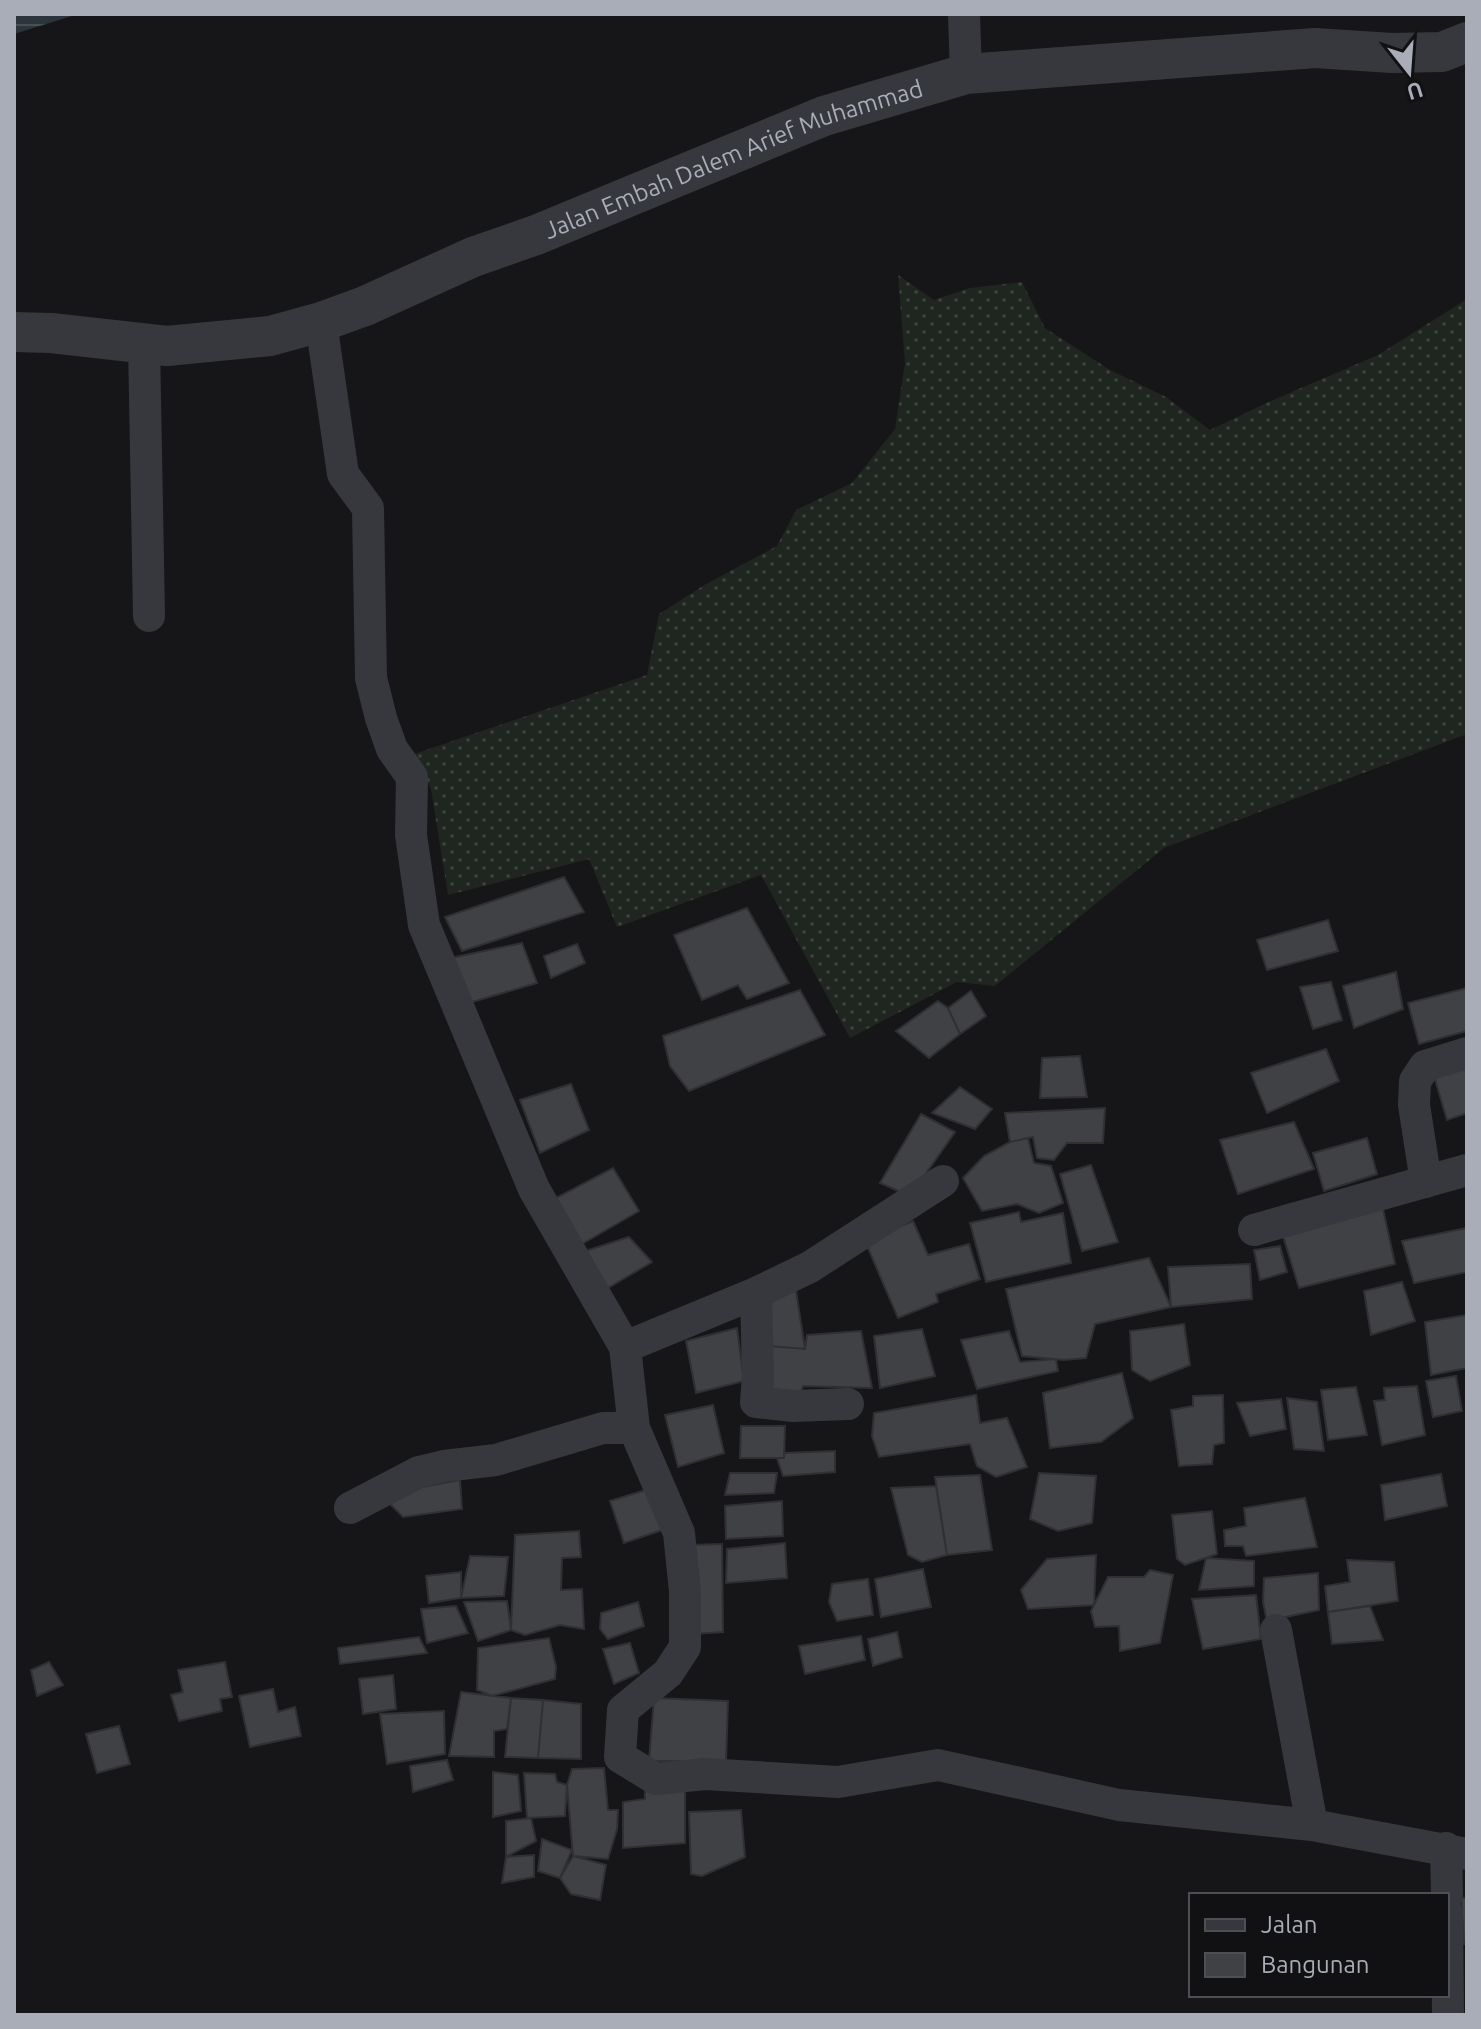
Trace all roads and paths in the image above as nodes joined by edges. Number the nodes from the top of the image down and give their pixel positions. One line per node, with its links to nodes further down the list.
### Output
1 (964, 14): 3 (street)
2 (1467, 42): 3 (street, Jalan Embah Dalem Arief Muhammad)
3 (966, 74): 4 (street, Jalan Embah Dalem Arief Muhammad)
4 (321, 322): 6 (street, Jalan Embah Dalem Arief Muhammad); 14 (street)
5 (14, 332): 6 (street, Jalan Embah Dalem Arief Muhammad)
6 (144, 343): 7 (street)
7 (149, 616)
8 (1467, 1053): 11 (street)
9 (1467, 1170): 11 (street)
10 (943, 1181): 13 (street)
11 (1426, 1182): 12 (street)
12 (1254, 1230)
13 (756, 1293): 14 (street); 15 (street)
14 (625, 1347): 16 (street)
15 (848, 1404)
16 (634, 1428): 17 (street); 19 (street)
17 (350, 1508)
18 (1276, 1630): 19 (street)
19 (1312, 1825): 20 (street)
20 (1457, 1851): 21 (street)
21 (1447, 1893)

